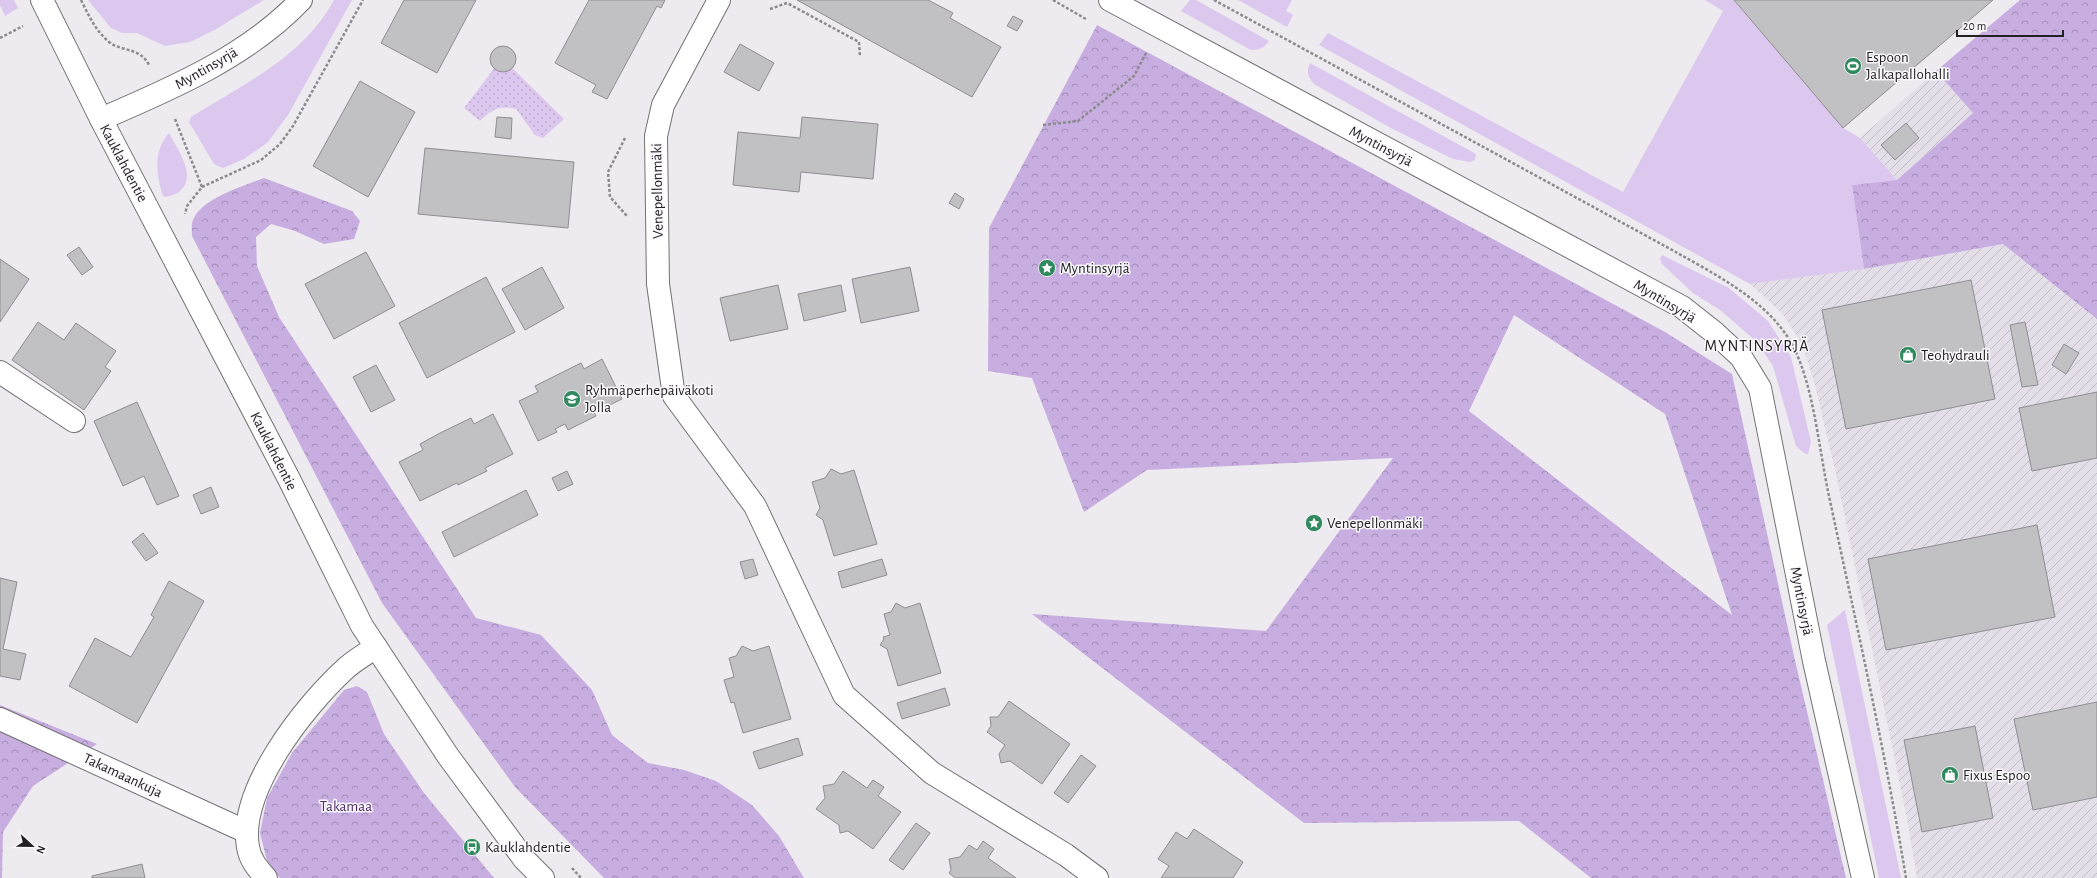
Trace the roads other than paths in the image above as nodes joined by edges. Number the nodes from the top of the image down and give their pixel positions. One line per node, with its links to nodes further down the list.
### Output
1 (42, 0): 5 (street, Kauklahdentie)
2 (301, 0): 5 (street, Myntinsyrjä)
3 (719, 0): 13 (street, Venepellonmäki)
4 (1110, 0): 14 (street, Myntinsyrjä)
5 (101, 119): 8 (street, Kauklahdentie)
6 (0, 372): 7 (street)
7 (74, 421)
8 (376, 647): 10 (street); 12 (street, Kauklahdentie)
9 (0, 719): 10 (street, Takamaankuja)
10 (247, 832): 11 (street)
11 (266, 878)
12 (543, 878)
13 (1097, 878)
14 (1863, 878)

